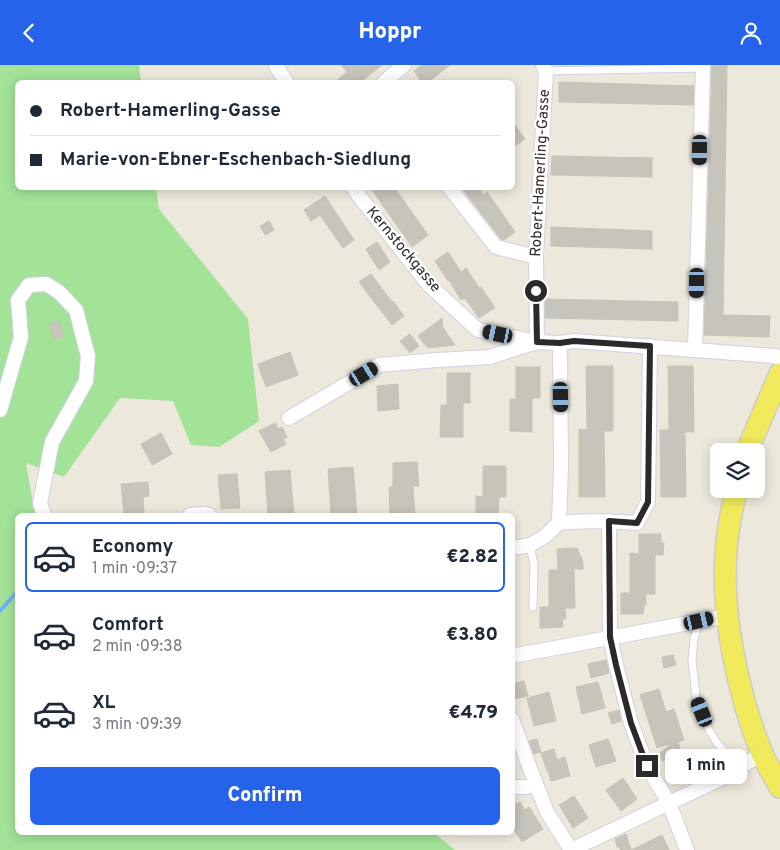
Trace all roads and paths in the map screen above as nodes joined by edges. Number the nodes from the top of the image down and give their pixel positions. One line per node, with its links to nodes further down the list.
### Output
1 (404, 65): 6 (street)
2 (276, 66): 5 (street)
3 (702, 67): 4 (lane); 13 (street)
4 (545, 68): 9 (street, Robert-Hamerling-Gasse)
5 (284, 80)
6 (386, 80)
7 (355, 190): 10 (street, Kernstockgasse)
8 (451, 190): 9 (street)
9 (536, 257): 10 (street, Robert-Hamerling-Gasse)
10 (537, 342): 11 (street); 17 (street)
11 (560, 343): 12 (street); 22 (street)
12 (650, 346): 13 (street); 21 (street)
13 (695, 349): 14 (street)
14 (780, 359)
15 (780, 373): 18 (main road)
16 (0, 410): 20 (street)
17 (289, 418)
18 (750, 443)
19 (734, 498): 26 (main road)
20 (43, 513)
21 (609, 521): 22 (street); 28 (street)
22 (559, 523): 23 (street)
23 (530, 545): 24 (street); 25 (lane)
24 (515, 548)
25 (533, 607)
26 (727, 616): 27 (street); 31 (main road)
27 (699, 621): 28 (street); 32 (lane)
28 (610, 637): 29 (street); 36 (street)
29 (515, 655)
30 (515, 727): 33 (street)
31 (763, 755): 32 (street); 35 (main road)
32 (744, 765): 36 (street)
33 (536, 785): 34 (street); 36 (street)
34 (515, 787)
35 (780, 787)
36 (668, 803): 37 (street)
37 (687, 850)

